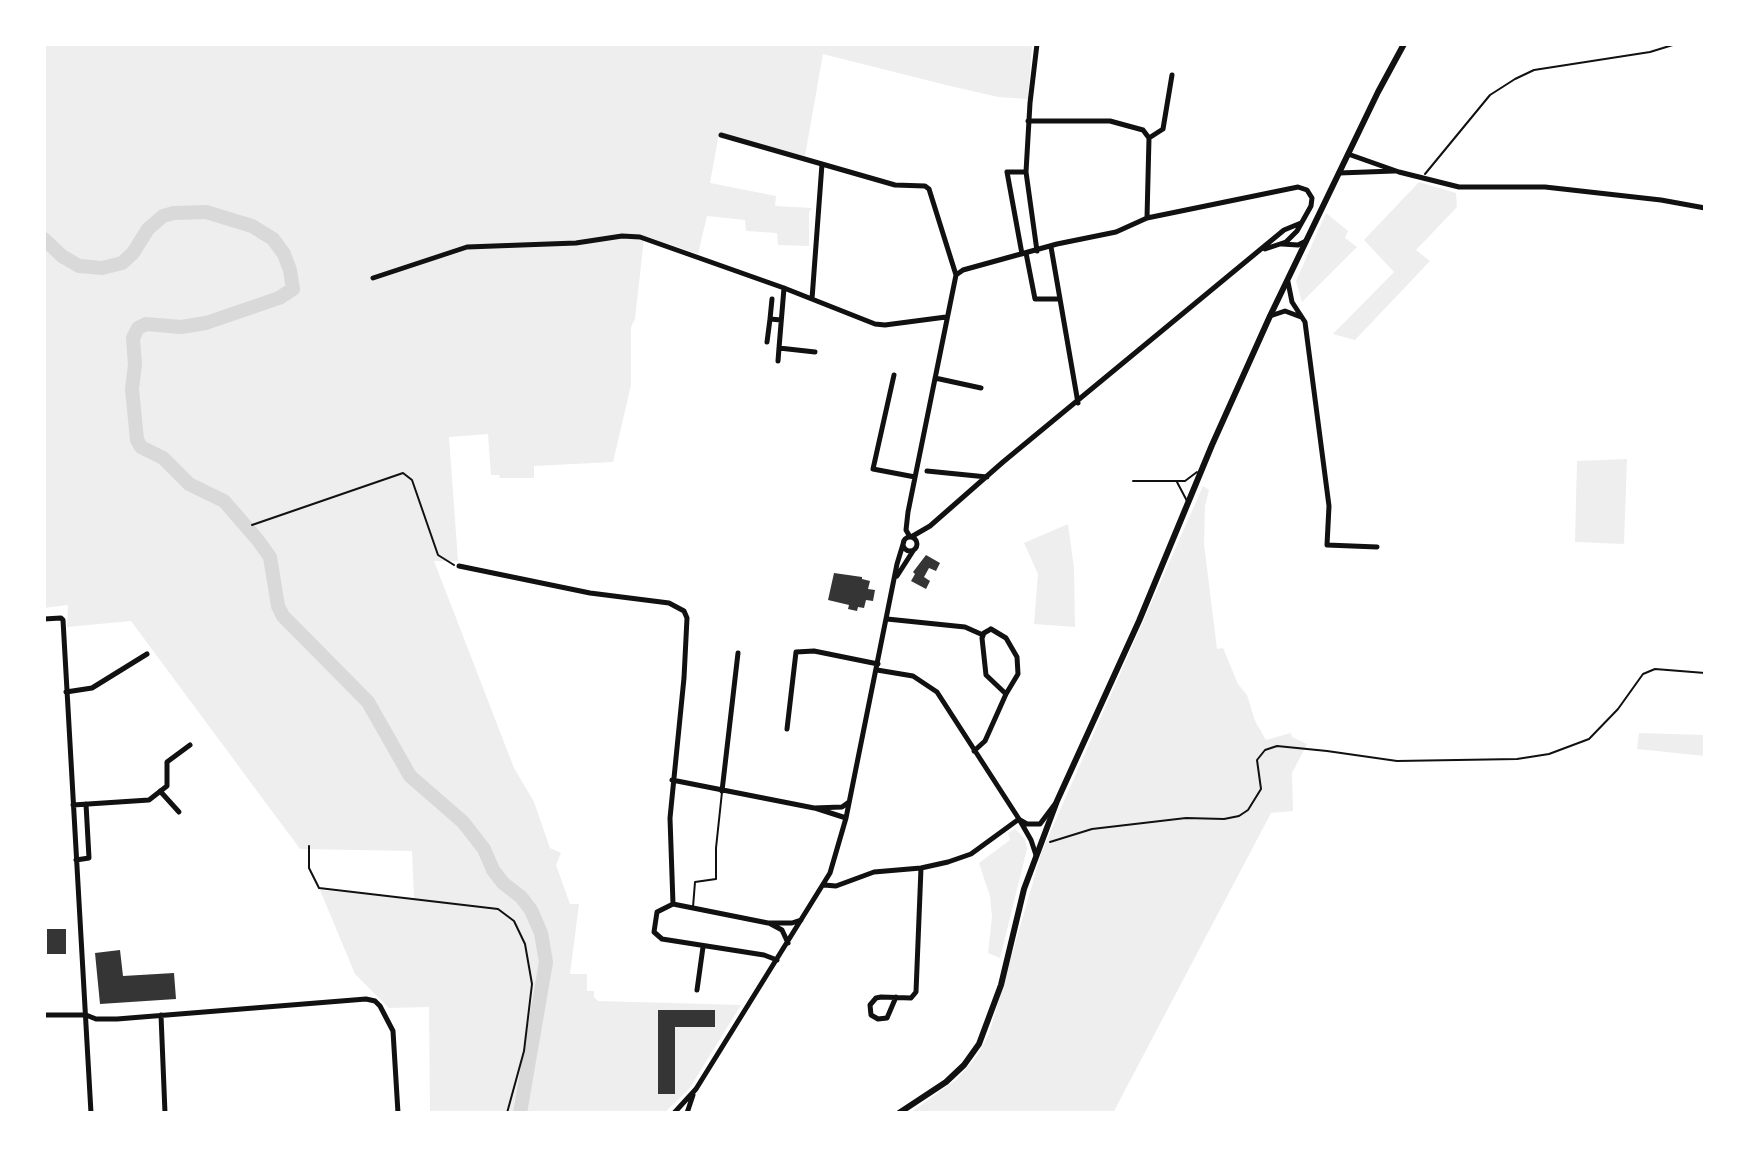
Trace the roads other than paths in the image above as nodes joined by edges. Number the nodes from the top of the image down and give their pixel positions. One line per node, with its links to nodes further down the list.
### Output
1 (1037, 44): 4 (street)
2 (1404, 44): 7 (street)
3 (1172, 75): 6 (street)
4 (1028, 121): 6 (street); 10 (street)
5 (721, 135): 9 (street)
6 (1149, 138): 15 (street)
7 (1348, 154): 8 (street); 12 (street)
8 (1365, 160): 11 (street); 13 (street)
9 (822, 164): 26 (street); 31 (street)
10 (1026, 172): 23 (street); 24 (street)
11 (1399, 172): 13 (street); 14 (street)
12 (1339, 173): 13 (street); 17 (street)
13 (1359, 174)
14 (1705, 208)
15 (1147, 218): 16 (street); 21 (street)
16 (1301, 223): 17 (street); 18 (street); 20 (street)
17 (1312, 230): 19 (street)
18 (1277, 237): 20 (street); 22 (street)
19 (1306, 241): 20 (street); 25 (street)
20 (1285, 245): 22 (street); 25 (street)
21 (1051, 247): 23 (street); 32 (street)
22 (1264, 249): 45 (street)
23 (1037, 251): 24 (street)
24 (1024, 254): 26 (street); 32 (street)
25 (1295, 264): 28 (street)
26 (956, 275): 34 (street)
27 (373, 278): 29 (street)
28 (1288, 279): 33 (street); 35 (street)
29 (784, 288): 31 (street); 37 (street)
30 (772, 299): 36 (street)
31 (812, 299): 34 (street)
32 (1060, 299): 45 (street)
33 (1270, 316): 35 (street); 46 (street)
34 (946, 317): 43 (street)
35 (1301, 318): 58 (street)
36 (770, 319): 37 (street); 38 (street)
37 (781, 320): 39 (street)
38 (767, 342)
39 (779, 348): 40 (street); 41 (street)
40 (815, 352)
41 (778, 361)
42 (894, 375): 48 (street)
43 (935, 378): 44 (street); 48 (street)
44 (981, 388)
45 (1078, 403): 49 (street)
46 (1202, 469): 52 (lane); 54 (street)
47 (927, 471): 49 (street)
48 (915, 477): 57 (street)
49 (988, 477): 56 (street)
50 (1133, 481): 51 (lane)
51 (1177, 481): 52 (lane); 53 (lane)
52 (1185, 481): 54 (lane)
53 (1183, 490): 54 (lane); 55 (lane)
54 (1193, 490): 55 (street)
55 (1187, 503): 76 (street)
56 (930, 526): 57 (street); 59 (street)
57 (908, 539): 59 (street); 59 (street); 61 (street)
58 (1377, 547)
59 (916, 548): 61 (street)
60 (459, 566): 73 (street)
61 (895, 581): 63 (street)
62 (44, 619): 68 (street)
63 (887, 619): 64 (street); 67 (street)
64 (983, 635): 69 (street); 69 (street)
65 (738, 653): 75 (street)
66 (147, 654): 68 (street)
67 (877, 667): 70 (street); 72 (street); 77 (street)
68 (66, 692): 79 (street)
69 (1006, 694): 72 (street)
70 (787, 729)
71 (190, 745): 74 (street)
72 (974, 751): 83 (street)
73 (672, 780): 75 (street); 88 (street)
74 (160, 791): 78 (street); 81 (street)
75 (722, 791): 80 (street); 89 (lane)
76 (1057, 801): 83 (street); 84 (street)
77 (849, 802): 80 (street); 82 (street)
78 (86, 804): 79 (street); 85 (street)
79 (73, 805): 85 (street)
80 (814, 808): 82 (street)
81 (179, 812)
82 (846, 818): 87 (street)
83 (1019, 819): 84 (street); 86 (street)
84 (1036, 855): 106 (street)
85 (76, 860): 98 (street)
86 (921, 868): 87 (street); 96 (street)
87 (824, 885): 90 (street)
88 (673, 904): 89 (street); 93 (street)
89 (693, 908): 91 (street)
90 (802, 919): 91 (street); 92 (street)
91 (768, 923): 92 (street)
92 (788, 943): 94 (street)
93 (703, 947): 94 (street); 95 (street)
94 (777, 960): 100 (street)
95 (697, 990)
96 (896, 997): 96 (street)
97 (44, 1015): 98 (street)
98 (86, 1015): 99 (street); 101 (street)
99 (161, 1015): 102 (street); 103 (street)
100 (696, 1089): 104 (street); 105 (street)
101 (91, 1113)
102 (165, 1113)
103 (398, 1113)
104 (674, 1113)
105 (687, 1113)
106 (899, 1113)

